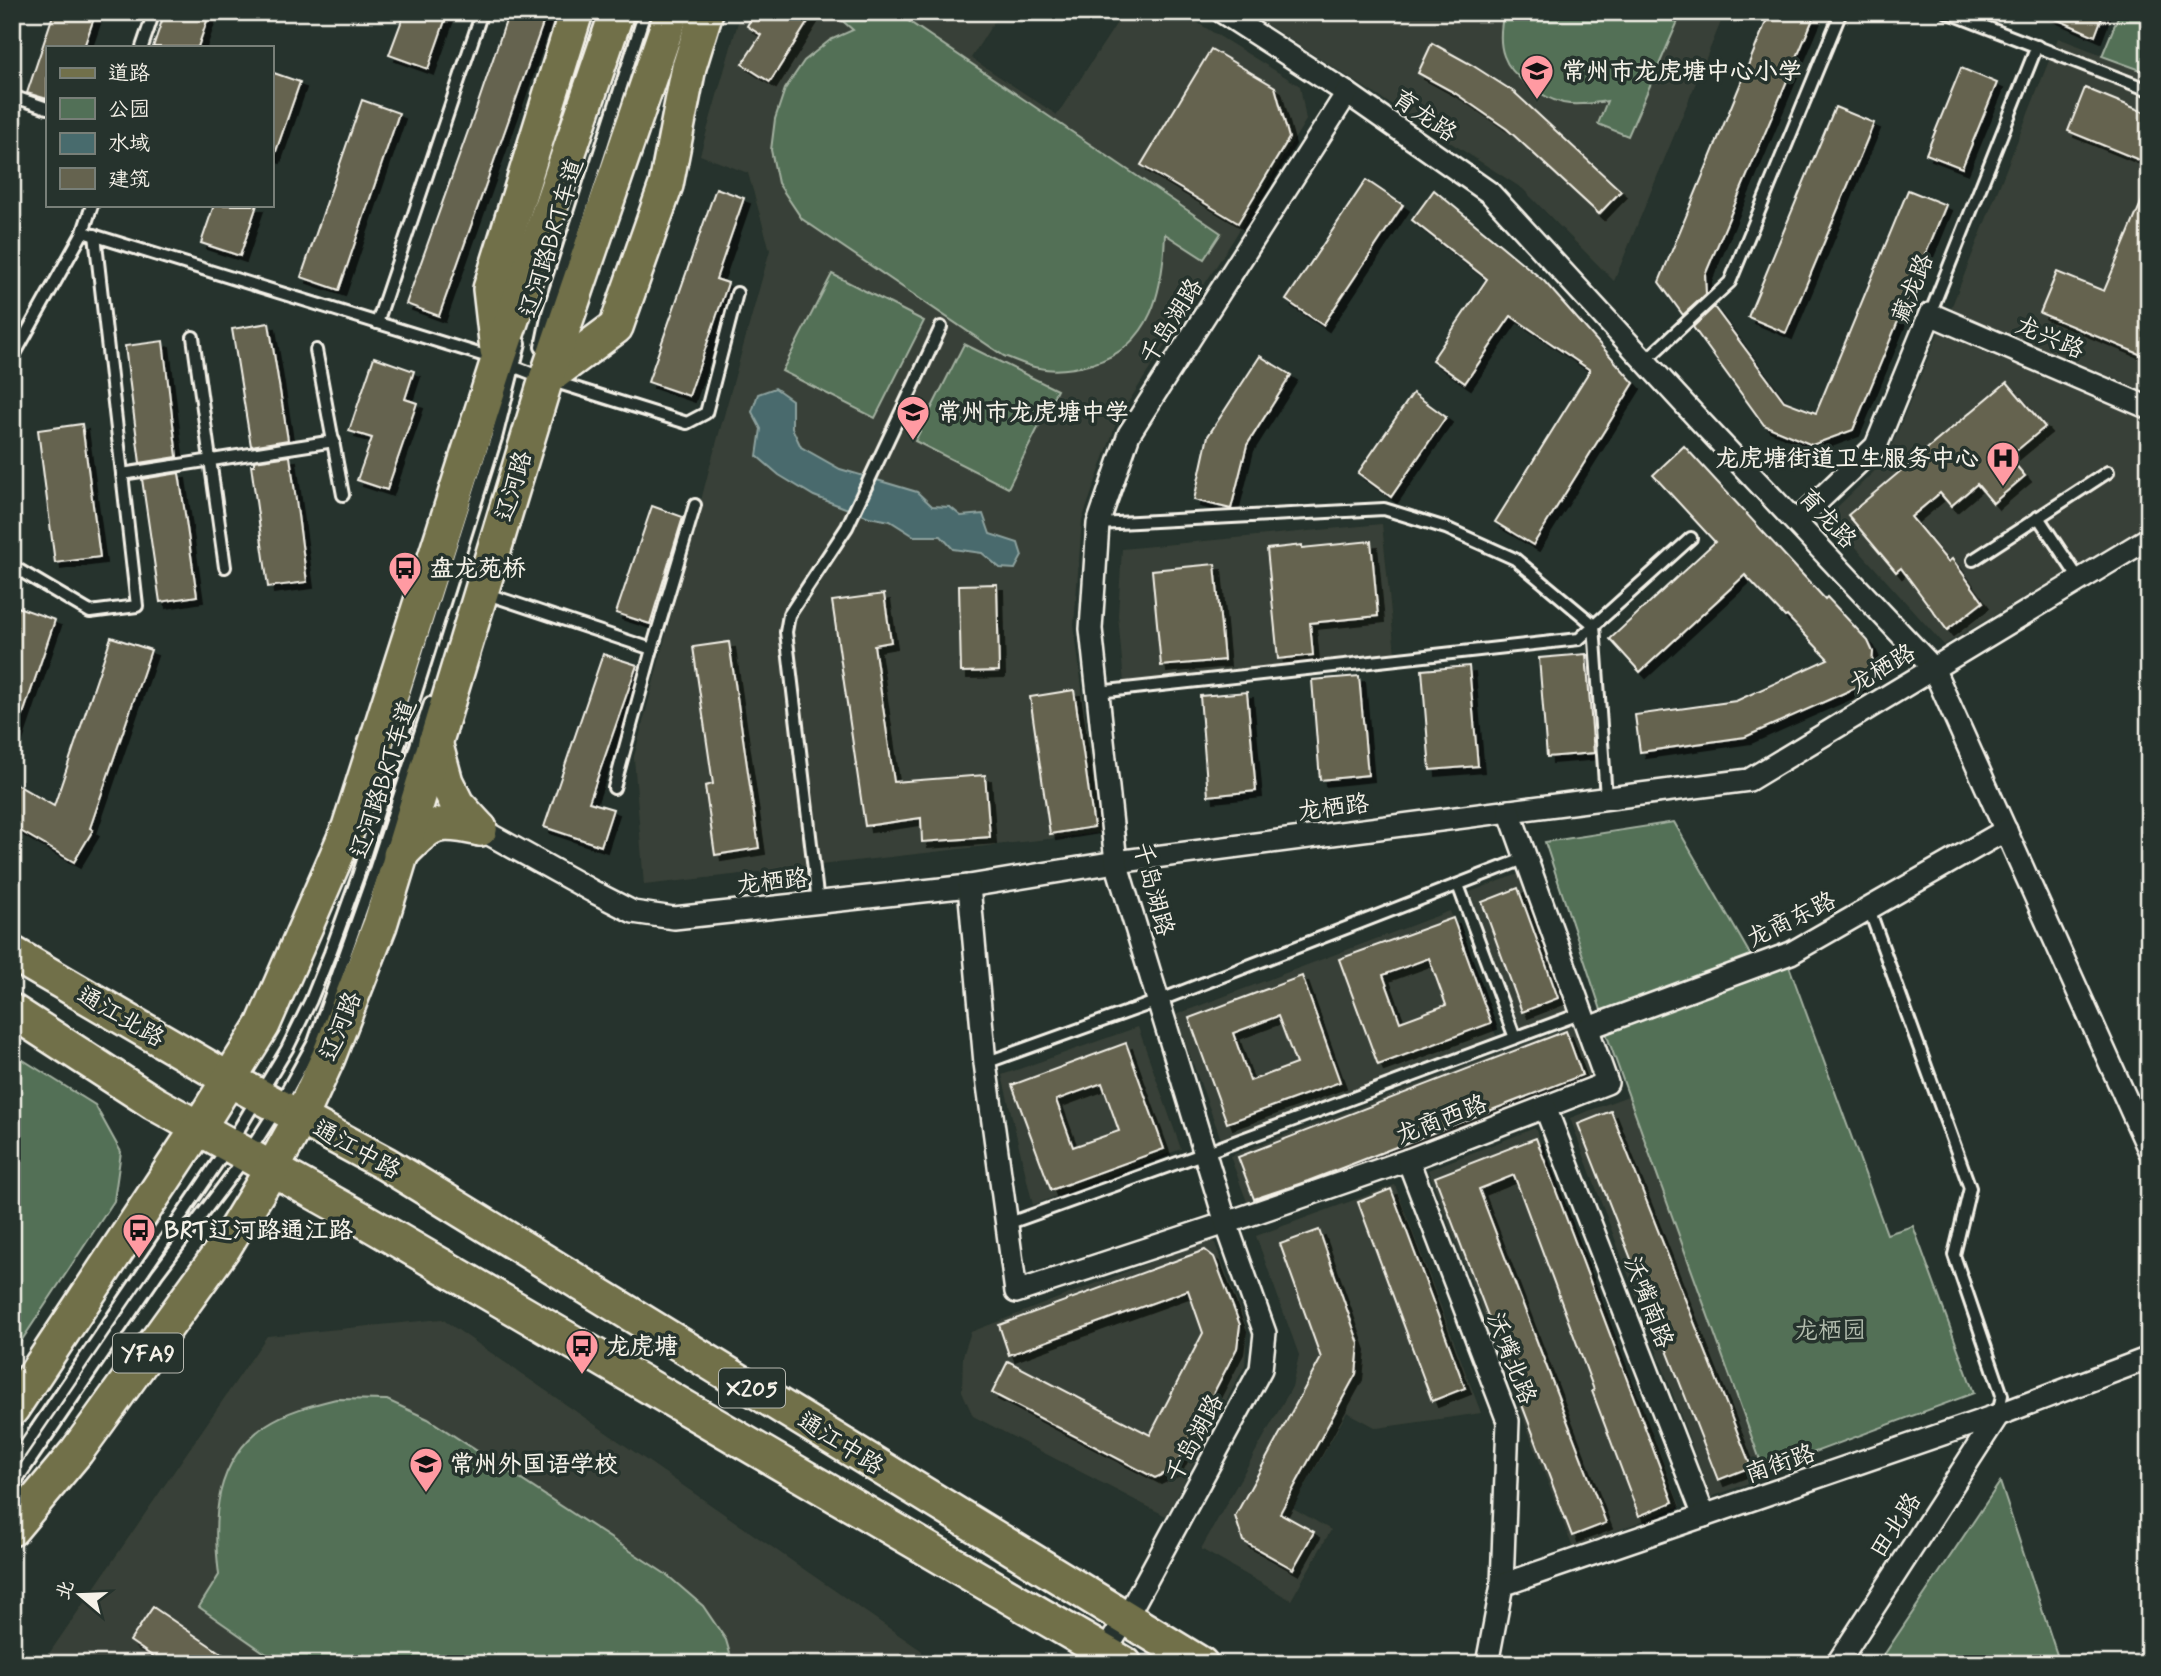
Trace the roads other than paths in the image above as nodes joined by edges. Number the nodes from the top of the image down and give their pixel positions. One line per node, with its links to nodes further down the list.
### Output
1 (153, 12): 11 (lane)
2 (482, 12): 22 (lane)
3 (576, 12): 29 (main road)
4 (617, 12): 29 (main road)
5 (645, 12): 30 (lane, 辽河路BRT车道)
6 (672, 12): 30 (main road, 辽河路 / YFA9)
7 (706, 12): 30 (main road)
8 (1222, 12): 14 (street, 育龙路)
9 (1841, 12): 28 (lane)
10 (1947, 12): 12 (lane)
11 (142, 46)
12 (2036, 46): 13 (lane); 21 (lane, 藏龙路)
13 (2149, 90)
14 (1347, 93): 28 (street, 育龙路); 41 (street, 千岛湖路)
15 (12, 96): 16 (lane)
16 (46, 108)
17 (92, 206): 18 (lane)
18 (83, 232): 19 (lane); 27 (lane)
19 (95, 235): 22 (lane); 35 (lane)
20 (737, 293): 30 (lane)
21 (1930, 314): 31 (street, 龙兴路); 40 (street, 藏龙路)
22 (377, 323): 29 (lane)
23 (941, 327): 65 (lane)
24 (523, 334): 29 (lane, 辽河路BRT车道)
25 (193, 337): 33 (lane)
26 (316, 350): 32 (lane)
27 (12, 359)
28 (1645, 361): 40 (street, 育龙路)
29 (506, 364): 30 (lane); 73 (main road); 74 (lane, 辽河路BRT车道)
30 (540, 377): 38 (lane, 辽河路BRT车道); 48 (main road, 辽河路 / YFA9)
31 (2149, 408)
32 (334, 441): 33 (lane); 36 (lane)
33 (210, 461): 35 (lane); 46 (lane)
34 (2108, 472): 39 (lane)
35 (122, 474): 45 (lane)
36 (343, 495)
37 (695, 505): 50 (lane)
38 (492, 516)
39 (2038, 517): 44 (lane); 47 (lane)
40 (1796, 522): 51 (street, 育龙路)
41 (1098, 524): 49 (lane); 52 (street, 千岛湖路)
42 (1691, 538): 49 (lane)
43 (2149, 538): 47 (street, 龙栖路)
44 (1973, 560)
45 (12, 566)
46 (225, 566)
47 (2079, 579): 51 (street, 龙栖路)
48 (481, 592): 50 (lane); 54 (main road, 辽河路 / YFA9)
49 (1594, 625): 52 (lane); 56 (lane)
50 (652, 649): 55 (lane)
51 (1933, 668): 56 (street, 龙栖路); 59 (street, 育龙路)
52 (1098, 692): 62 (street, 千岛湖路)
53 (432, 697): 74 (lane, 辽河路BRT车道)
54 (435, 741): 58 (main road); 60 (main road, 辽河路 / YFA9)
55 (614, 788)
56 (1606, 798): 57 (street, 龙栖路)
57 (1509, 811): 61 (street, 龙商西路); 62 (street, 龙栖路)
58 (480, 828): 60 (main road); 65 (street, 龙栖路)
59 (2006, 830): 66 (street, 龙商东路); 77 (street, 育龙路)
60 (400, 855): 74 (main road, 辽河路 / YFA9)
61 (1526, 858): 63 (lane); 70 (street, 龙商西路)
62 (1116, 862): 64 (street, 龙栖路); 68 (street, 千岛湖路)
63 (1458, 885): 68 (lane); 71 (lane)
64 (969, 886): 65 (street, 龙栖路); 72 (street)
65 (818, 903)
66 (1868, 909): 70 (street, 龙商东路); 85 (lane)
67 (12, 953): 73 (main road, 通江北路)
68 (1158, 1001): 72 (lane); 78 (street, 千岛湖路)
69 (12, 1011): 76 (main road)
70 (1585, 1021): 71 (lane); 75 (street, 龙商西路)
71 (1515, 1038): 78 (lane)
72 (985, 1063): 82 (street)
73 (230, 1080): 74 (main road, 通江北路); 76 (main road)
74 (279, 1107): 79 (main road, YFA9); 79 (lane, 辽河路BRT车道); 91 (main road, 通江中路 / X205)
75 (1545, 1107): 80 (street, 龙商西路); 88 (street, 沃嘴南路)
76 (199, 1128): 79 (main road, 通江中路); 84 (main road)
77 (2149, 1150)
78 (1205, 1153): 81 (street, 千岛湖路); 82 (lane)
79 (250, 1156): 86 (lane, 辽河路BRT车道); 87 (lane, 辽河路BRT车道); 89 (main road, YFA9); 92 (main road, 通江中路 / X205)
80 (1408, 1160): 81 (street, 龙商西路); 90 (street, 沃嘴北路)
81 (1226, 1223): 82 (street, 龙商西路); 91 (street, 千岛湖路)
82 (1007, 1224)
83 (2149, 1358): 85 (street, 南街路)
84 (12, 1409)
85 (1998, 1415): 88 (street, 南街路); 95 (street, 田北路)
86 (12, 1465)
87 (12, 1487)
88 (1704, 1516): 90 (street, 南街路)
89 (12, 1530)
90 (1502, 1585): 94 (street)
91 (1126, 1618): 92 (street, 千岛湖路); 93 (main road, 通江中路 / X205)
92 (1109, 1660)
93 (1201, 1664)
94 (1487, 1664)
95 (1837, 1664)

